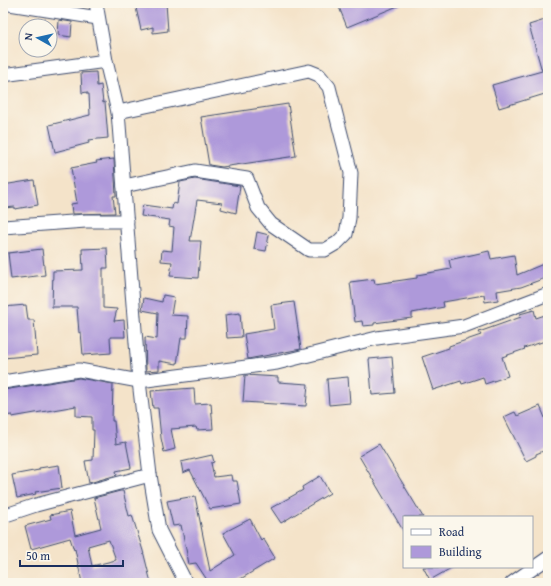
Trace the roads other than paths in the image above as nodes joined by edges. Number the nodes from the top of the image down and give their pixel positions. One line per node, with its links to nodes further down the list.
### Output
1 (3, 3): 3 (street)
2 (96, 3): 3 (street)
3 (98, 18): 4 (street)
4 (106, 61): 5 (street); 6 (street)
5 (3, 75)
6 (118, 112): 7 (street); 7 (street)
7 (124, 186): 8 (street)
8 (127, 221): 9 (street); 11 (street)
9 (3, 227)
10 (548, 294): 11 (street)
11 (139, 381): 12 (street); 13 (street)
12 (3, 382)
13 (150, 475): 14 (street); 16 (street)
14 (3, 516)
15 (548, 558): 17 (street)
16 (186, 583)
17 (512, 583)

